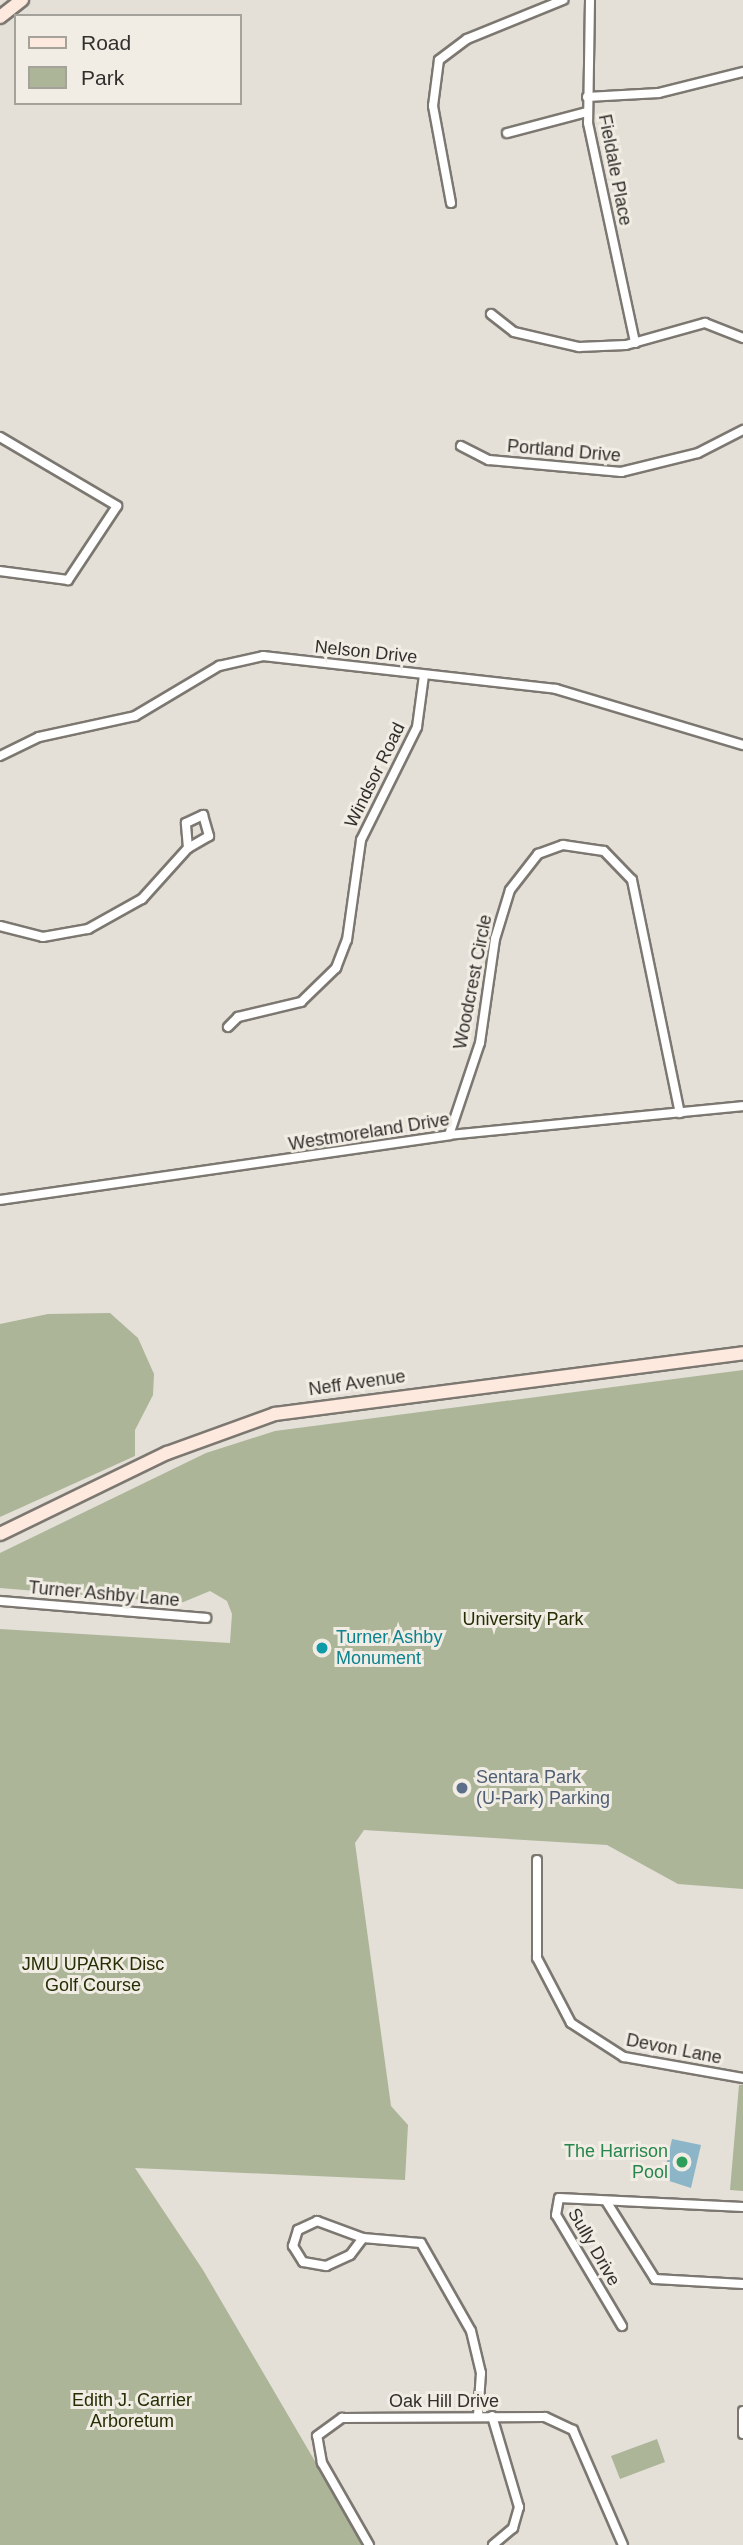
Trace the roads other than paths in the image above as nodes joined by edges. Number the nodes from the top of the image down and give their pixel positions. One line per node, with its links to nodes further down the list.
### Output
1 (22, 0): 4 (main road)
2 (563, 0): 9 (street)
3 (590, 0): 6 (street, Fieldale Place)
4 (0, 17)
5 (743, 72): 6 (street)
6 (587, 97): 7 (street, Fieldale Place)
7 (587, 112): 8 (street); 12 (street, Fieldale Place)
8 (507, 133)
9 (451, 203)
10 (491, 314): 12 (street)
11 (743, 338): 12 (street)
12 (635, 343)
13 (743, 430): 15 (street, Portland Drive)
14 (0, 438): 16 (street)
15 (461, 446)
16 (0, 571)
17 (424, 675): 18 (street, Nelson Drive); 19 (street, Nelson Drive); 22 (street, Windsor Road)
18 (743, 745)
19 (0, 756)
20 (188, 848): 21 (street)
21 (0, 926)
22 (228, 1027)
23 (743, 1107): 24 (street, Westmoreland Drive)
24 (680, 1112): 25 (street, Westmoreland Drive); 25 (street, Woodcrest Circle)
25 (449, 1135): 26 (street, Westmoreland Drive)
26 (0, 1200)
27 (743, 1353): 28 (main road, Neff Avenue)
28 (0, 1534)
29 (0, 1601): 30 (street, Turner Ashby Lane)
30 (206, 1618)
31 (537, 1860): 32 (street, Devon Lane)
32 (743, 2078)
33 (606, 2201): 34 (street, Sully Drive); 36 (street); 37 (street, Sully Drive)
34 (743, 2207)
35 (363, 2238): 35 (street); 39 (street)
36 (743, 2284)
37 (622, 2326)
38 (743, 2411): 41 (street)
39 (478, 2416): 40 (street, Oak Hill Drive); 42 (street, Oak Hill Drive)
40 (492, 2416): 43 (street); 44 (street, Oak Hill Drive)
41 (743, 2434)
42 (369, 2545)
43 (492, 2545)
44 (623, 2545)

